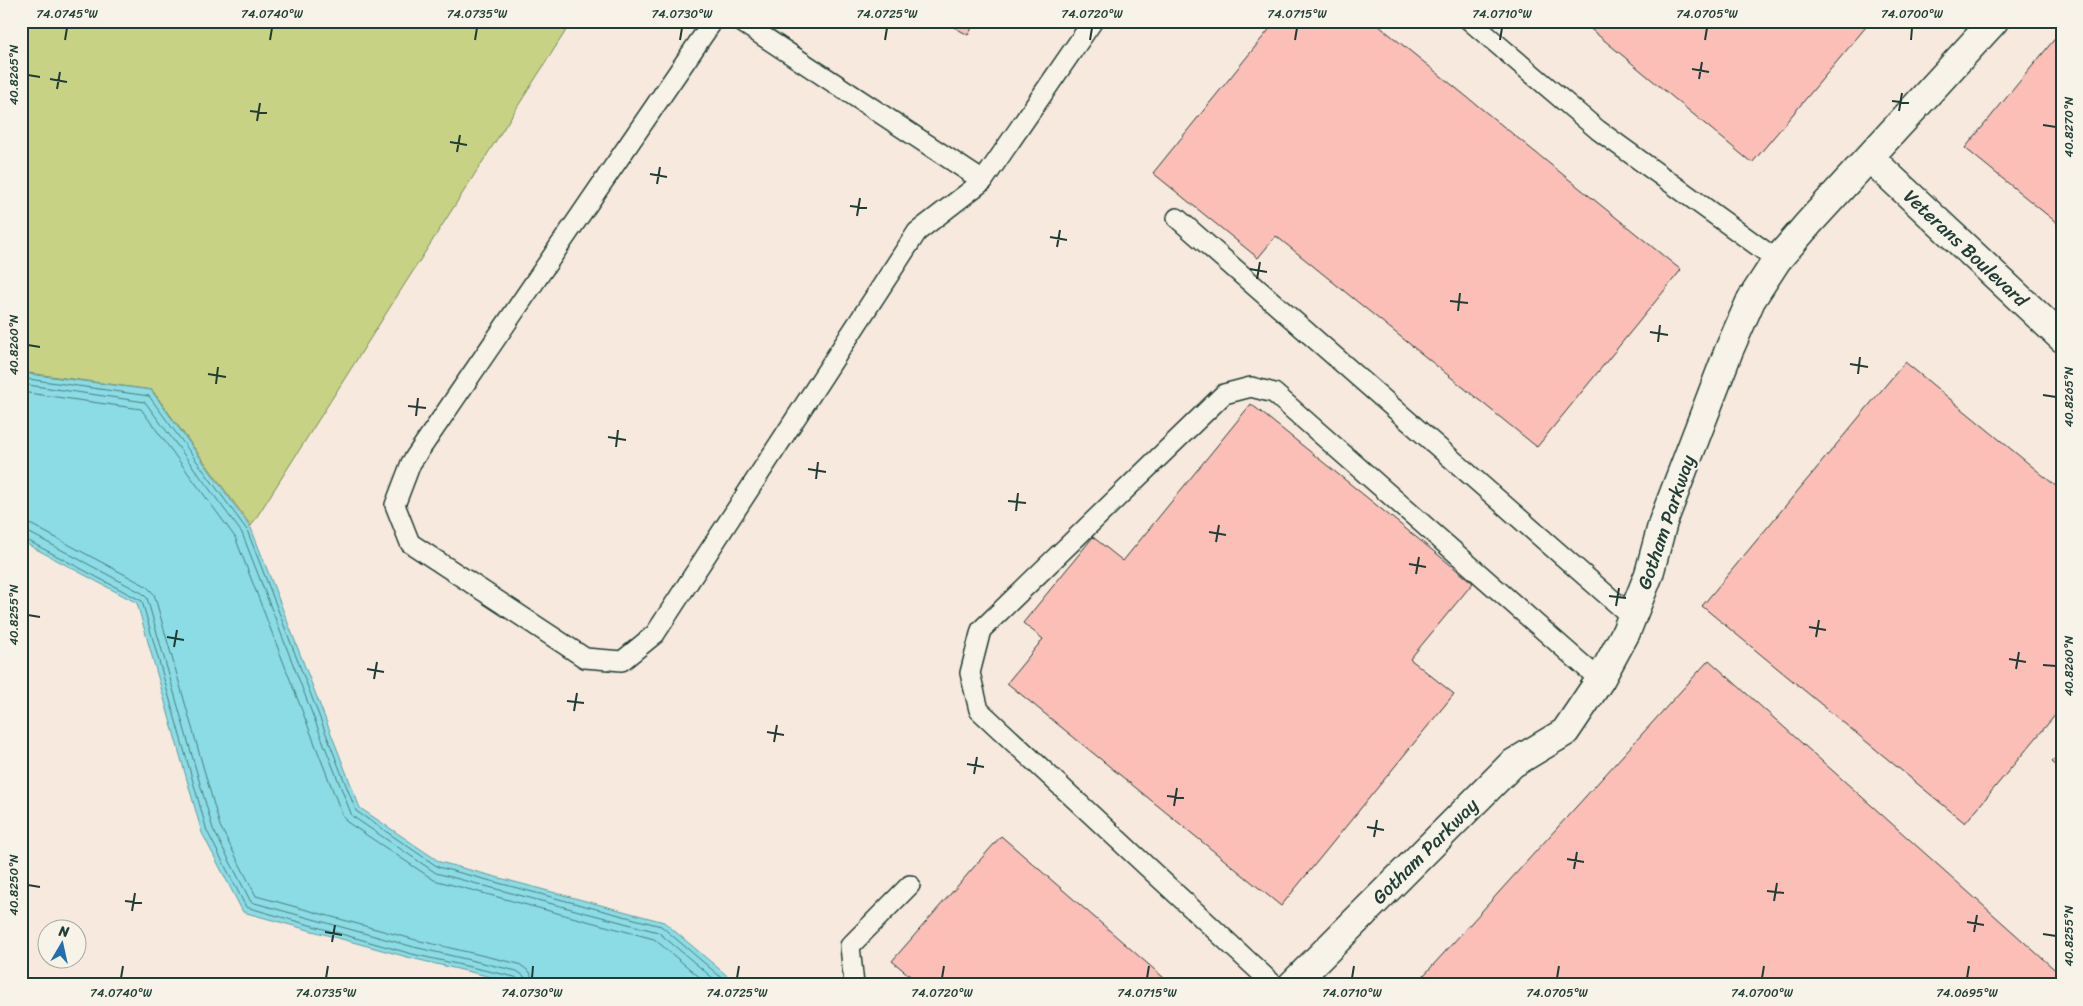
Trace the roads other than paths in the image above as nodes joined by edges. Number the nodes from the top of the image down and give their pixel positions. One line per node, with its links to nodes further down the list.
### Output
1 (713, 21): 7 (lane)
2 (740, 21): 7 (lane)
3 (1093, 21): 7 (lane)
4 (1470, 21): 9 (lane)
5 (1994, 21): 6 (street, Gotham Parkway)
6 (1870, 158): 9 (street, Gotham Parkway); 10 (street, Veterans Boulevard)
7 (983, 181)
8 (1177, 218): 11 (lane)
9 (1777, 260): 11 (street, Gotham Parkway)
10 (2062, 338)
11 (1632, 617): 12 (street, Gotham Parkway)
12 (1600, 680): 14 (street, Gotham Parkway); 14 (lane)
13 (910, 885): 15 (lane)
14 (1288, 984)
15 (854, 985)

